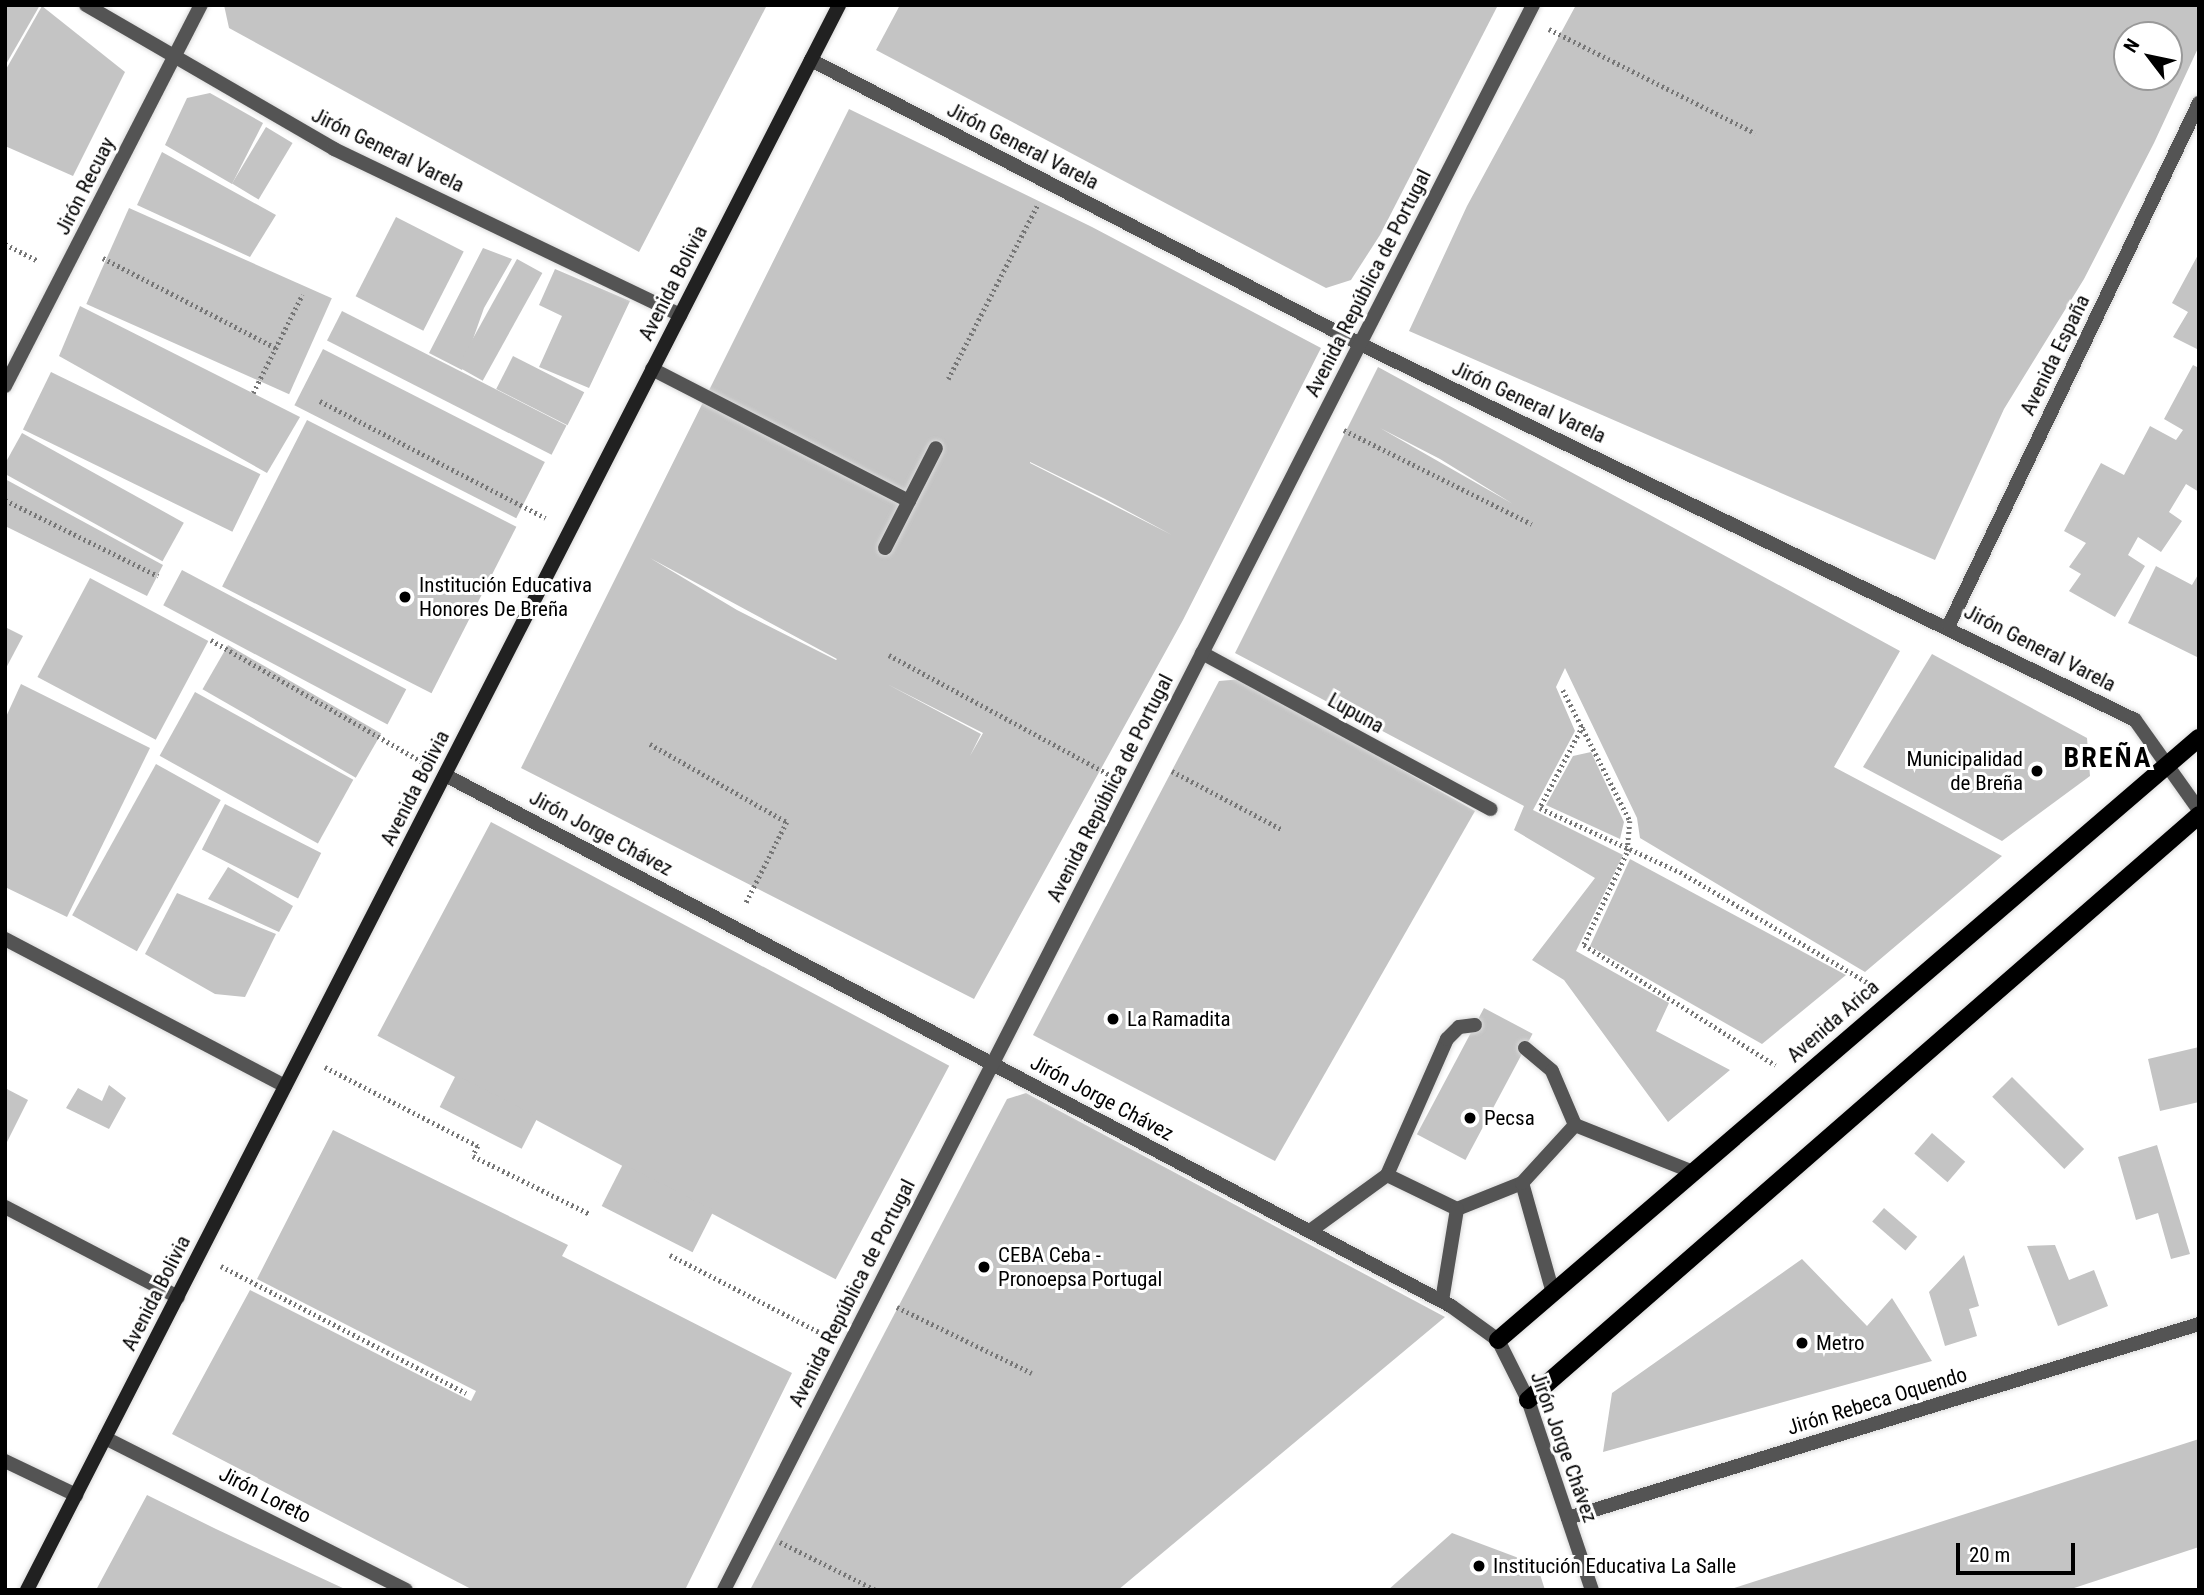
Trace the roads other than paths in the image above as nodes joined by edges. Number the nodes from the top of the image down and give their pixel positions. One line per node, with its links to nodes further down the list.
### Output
1 (86, 5): 5 (street, Jirón General Varela)
2 (201, 5): 5 (street, Jirón Recuay)
3 (839, 5): 6 (main road, Avenida Bolivia)
4 (1530, 11): 9 (street, Avenida República de Portugal)
5 (173, 60): 8 (street, Jirón General Varela); 11 (street, Jirón Recuay)
6 (811, 60): 8 (main road, Avenida Bolivia); 9 (street, Jirón General Varela)
7 (2199, 103): 15 (street, Avenida España)
8 (680, 315): 10 (main road, Avenida Bolivia)
9 (1360, 345): 15 (street, Jirón General Varela); 16 (street, Avenida República de Portugal)
10 (652, 369): 13 (street); 19 (main road, Avenida Bolivia)
11 (5, 386)
12 (936, 448): 13 (street)
13 (909, 501): 14 (street)
14 (885, 548)
15 (1949, 625): 18 (street, Jirón General Varela)
16 (1202, 653): 20 (street, Lupuna); 26 (street, Avenida República de Portugal)
17 (2199, 738): 18 (main road, Avenida Arica)
18 (2170, 762): 21 (street, Jirón General Varela); 29 (main road, Avenida Arica)
19 (445, 775): 26 (street, Jirón Jorge Chávez); 27 (main road, Avenida Bolivia)
20 (1490, 809)
21 (2199, 810)
22 (2199, 816): 40 (main road)
23 (5, 939): 27 (street)
24 (1475, 1025): 30 (street)
25 (1525, 1048): 28 (street)
26 (993, 1063): 34 (street, Jirón Jorge Chávez); 47 (street, Avenida República de Portugal)
27 (285, 1086): 36 (main road, Avenida Bolivia)
28 (1575, 1125): 29 (street); 31 (street)
29 (1693, 1172): 35 (main road, Avenida Arica)
30 (1387, 1175): 33 (street); 34 (street)
31 (1522, 1183): 33 (street); 35 (street)
32 (5, 1207): 36 (street)
33 (1457, 1209): 37 (street)
34 (1310, 1231): 37 (street, Jirón Jorge Chávez)
35 (1553, 1293): 39 (main road, Avenida Arica)
36 (178, 1297): 41 (main road, Avenida Bolivia)
37 (1442, 1301): 39 (street, Jirón Jorge Chávez)
38 (2199, 1324): 44 (street, Jirón Rebeca Oquendo)
39 (1498, 1340): 40 (street, Jirón Jorge Chávez)
40 (1528, 1400): 44 (street, Jirón Jorge Chávez)
41 (105, 1438): 43 (main road, Avenida Bolivia); 46 (street, Jirón Loreto)
42 (5, 1461): 43 (street)
43 (76, 1495): 45 (main road, Avenida Bolivia)
44 (1568, 1518): 48 (street, Jirón Jorge Chávez)
45 (27, 1590)
46 (406, 1590)
47 (724, 1590)
48 (1592, 1590)

